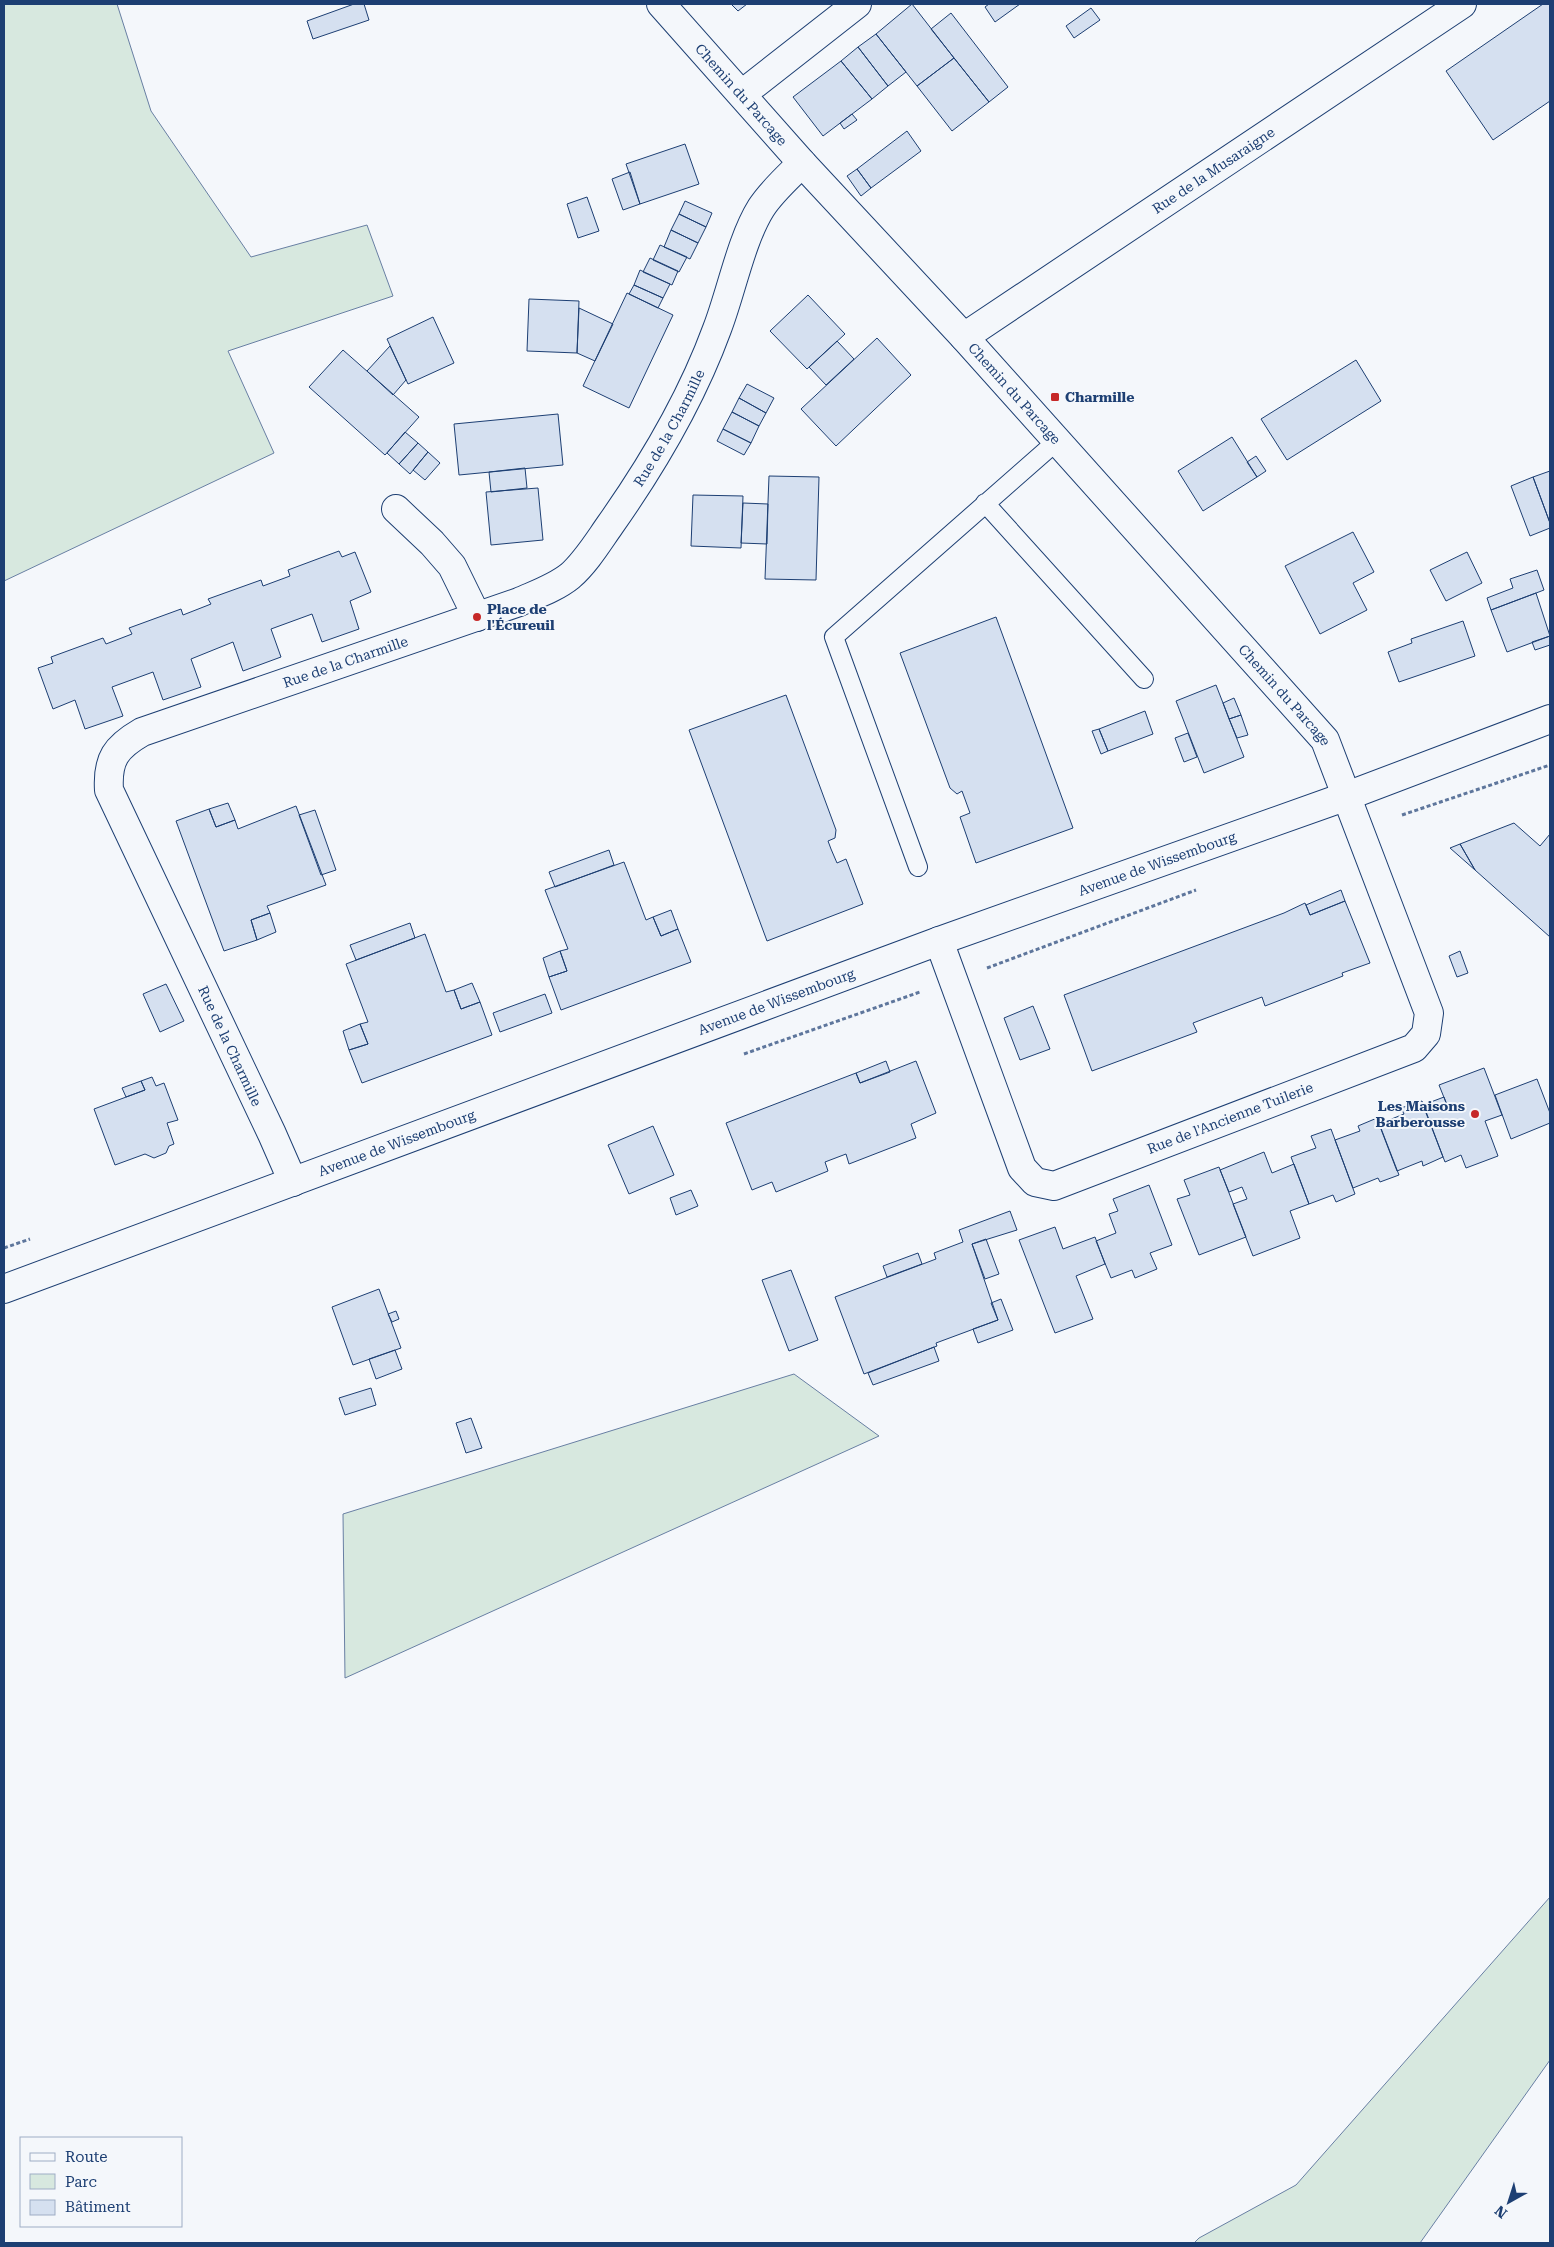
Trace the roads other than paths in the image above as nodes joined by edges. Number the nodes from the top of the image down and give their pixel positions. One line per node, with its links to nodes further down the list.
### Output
1 (661, 4): 4 (street, Chemin du Parcage)
2 (857, 4): 4 (street)
3 (1462, 4): 6 (street, Rue de la Musaraigne)
4 (742, 94): 5 (street, Chemin du Parcage)
5 (802, 163): 6 (street, Chemin du Parcage); 10 (street, Rue de la Charmille)
6 (964, 337): 7 (street, Chemin du Parcage)
7 (1057, 441): 8 (lane); 13 (street, Chemin du Parcage)
8 (985, 503): 11 (lane); 14 (lane)
9 (396, 509): 10 (street)
10 (477, 617): 16 (street, Rue de la Charmille)
11 (1144, 679)
12 (1550, 719): 13 (street, Avenue de Wissembourg)
13 (1347, 796): 15 (street, Avenue de Wissembourg); 15 (street, Rue de l'Ancienne Tuilerie)
14 (918, 866)
15 (939, 941): 16 (street, Avenue de Wissembourg)
16 (292, 1182): 17 (street, Avenue de Wissembourg)
17 (4, 1289)

